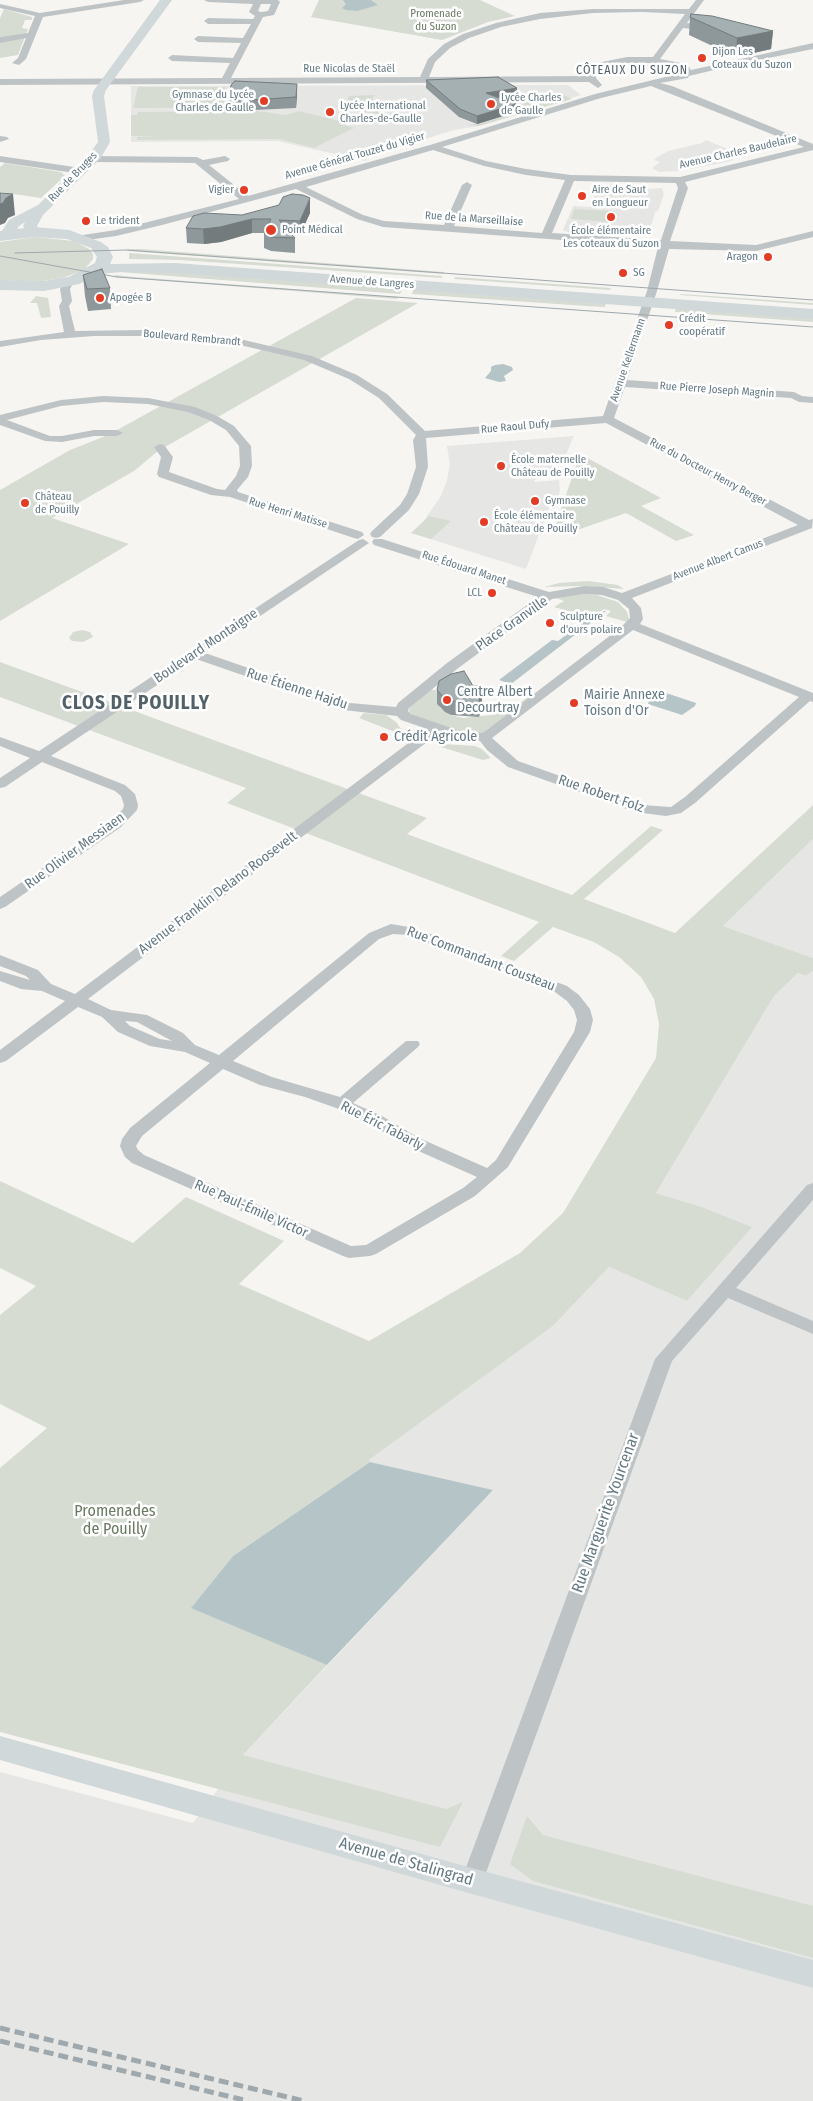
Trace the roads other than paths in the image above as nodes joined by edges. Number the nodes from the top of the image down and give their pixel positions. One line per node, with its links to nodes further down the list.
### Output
1 (78, 0): 10 (street)
2 (140, 0): 10 (street)
3 (166, 0): 30 (street, Rue de Bruges)
4 (208, 0): 5 (street)
5 (228, 0): 8 (street)
6 (700, 0): 11 (street)
7 (277, 1): 8 (street); 13 (street)
8 (258, 2): 13 (street)
9 (0, 6): 12 (street)
10 (75, 10): 12 (street)
11 (691, 12): 15 (street); 32 (street)
12 (40, 15): 17 (street)
13 (258, 19): 14 (street); 20 (street)
14 (208, 21)
15 (682, 25): 16 (street); 25 (street)
16 (720, 29)
17 (32, 35): 18 (street); 27 (street)
18 (0, 40)
19 (198, 40): 20 (street)
20 (246, 41): 26 (street)
21 (775, 44): 23 (street)
22 (813, 46): 23 (street)
23 (791, 51): 28 (street)
24 (172, 58): 26 (street)
25 (655, 60): 29 (street); 33 (street)
26 (235, 61): 36 (street)
27 (16, 62)
28 (736, 62): 29 (street); 31 (street)
29 (678, 65): 31 (street)
30 (127, 69): 34 (street, Rue de Bruges); 35 (street)
31 (685, 76): 38 (street)
32 (424, 79): 33 (street, Rue Nicolas de Staël); 36 (street, Rue Nicolas de Staël)
33 (591, 79): 39 (street)
34 (107, 81): 35 (street, Rue Nicolas de Staël); 37 (street, Rue Nicolas de Staël); 45 (street, Rue de Bruges)
35 (148, 81): 36 (street, Rue Nicolas de Staël)
36 (225, 81)
37 (0, 83)
38 (667, 84): 40 (street); 43 (street)
39 (603, 87): 40 (street); 41 (street)
40 (632, 88): 41 (street, Avenue Général Touzet du Vigier)
41 (598, 96): 42 (street, Avenue Général Touzet du Vigier)
42 (433, 147): 49 (street, Avenue Charles Baudelaire); 52 (street, Avenue Général Touzet du Vigier)
43 (813, 147): 50 (street, Avenue Charles Baudelaire)
44 (0, 159): 48 (street)
45 (93, 159): 47 (street); 48 (street, Rue de Bruges)
46 (225, 159): 47 (street)
47 (202, 163): 53 (street)
48 (81, 171): 54 (street, Rue de Bruges)
49 (571, 178): 50 (street, Avenue Charles Baudelaire); 60 (street)
50 (680, 180): 62 (street)
51 (467, 185): 55 (street)
52 (297, 186): 53 (street, Avenue Général Touzet du Vigier); 55 (street, Rue de la Marseillaise)
53 (245, 199): 57 (street, Avenue Général Touzet du Vigier)
54 (44, 206): 56 (street, Rue de Bruges); 59 (street, Rue de Bruges)
55 (447, 230): 60 (street, Rue de la Marseillaise)
56 (34, 232): 59 (main road); 61 (main road)
57 (116, 233): 61 (street, Avenue Général Touzet du Vigier); 63 (street, Avenue Général Touzet du Vigier)
58 (813, 234): 62 (street)
59 (3, 236)
60 (546, 236): 62 (street, Rue de la Marseillaise)
61 (80, 238): 63 (main road)
62 (664, 244): 67 (street)
63 (99, 257): 64 (main road); 67 (main road, Avenue de Langres)
64 (68, 282): 66 (main road); 68 (street)
65 (0, 285): 66 (main road)
66 (44, 286): 68 (street)
67 (649, 299): 69 (main road, Avenue de Langres); 70 (main road, Avenue de Langres); 73 (street, Avenue Kellermann)
68 (64, 306): 71 (street)
69 (813, 308)
70 (813, 314)
71 (70, 335): 72 (street, Boulevard Rembrandt); 78 (street, Boulevard Rembrandt)
72 (0, 344)
73 (620, 383): 74 (street, Rue Pierre Joseph Magnin); 75 (street, Avenue Kellermann)
74 (813, 400)
75 (608, 419): 78 (street, Rue Raoul Dufy); 81 (street, Rue du Docteur Henry Berger)
76 (0, 420): 77 (street); 80 (street, Rue Henri Matisse)
77 (117, 433)
78 (422, 435): 82 (street)
79 (160, 447): 80 (street)
80 (232, 494): 83 (street, Rue Henri Matisse)
81 (810, 524): 85 (street, Avenue Albert Camus)
82 (377, 538): 83 (street); 84 (street, Rue Édouard Manet)
83 (361, 539): 87 (street, Boulevard Montaigne)
84 (548, 596): 85 (street, Place Granville); 89 (street, Place Granville)
85 (623, 597): 86 (street)
86 (632, 625): 88 (street); 91 (street)
87 (195, 654): 89 (street, Rue Étienne Hajdu); 93 (street, Boulevard Montaigne)
88 (811, 697): 91 (street, Rue Robert Folz)
89 (401, 712): 90 (street)
90 (437, 728): 91 (street); 99 (street, Avenue Franklin Delano Roosevelt)
91 (484, 738)
92 (0, 741): 93 (street)
93 (40, 756): 94 (street, Boulevard Montaigne); 95 (street, Rue Olivier Messiaen)
94 (0, 784)
95 (0, 904)
96 (0, 960): 98 (street)
97 (0, 976): 98 (street)
98 (44, 987): 99 (street, Rue Éric Tabarly)
99 (77, 1000): 101 (street, Avenue Franklin Delano Roosevelt); 102 (street, Rue Éric Tabarly)
100 (412, 1044): 103 (street)
101 (0, 1058)
102 (222, 1062): 103 (street, Rue Éric Tabarly); 104 (street, Rue Paul-Émile Victor); 104 (street, Rue Commandant Cousteau)
103 (342, 1104): 104 (street, Rue Éric Tabarly)
104 (489, 1176)
105 (813, 1189): 106 (street, Rue Marguerite Yourcenar)
106 (725, 1290): 107 (street); 109 (street, Rue Marguerite Yourcenar)
107 (813, 1328)
108 (0, 1748): 109 (street, Avenue de Stalingrad)
109 (472, 1881): 110 (street, Avenue de Stalingrad)
110 (813, 1974)

